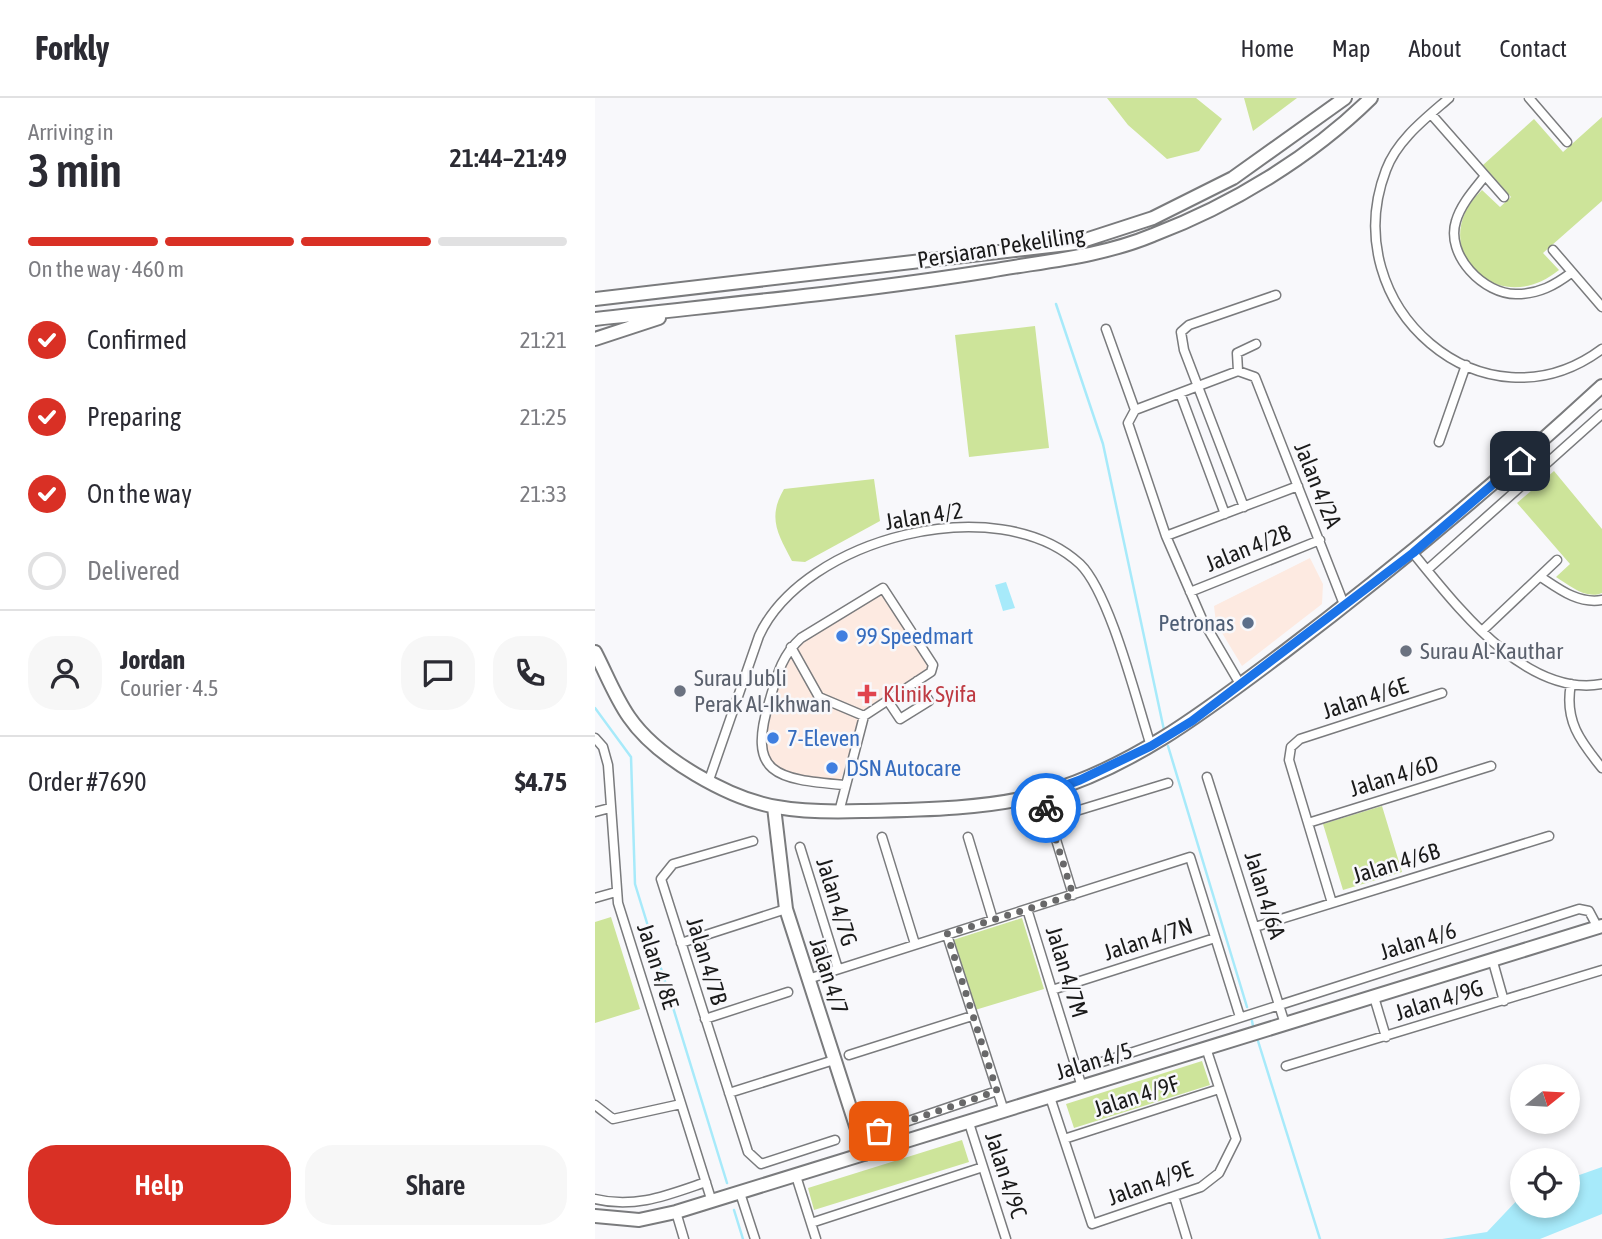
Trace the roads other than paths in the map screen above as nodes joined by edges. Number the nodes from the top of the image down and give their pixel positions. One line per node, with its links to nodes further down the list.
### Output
1 (1345, 98): 10 (street, Persiaran Pekeliling)
2 (1371, 98): 12 (street, Persiaran Pekeliling)
3 (1449, 98): 5 (street)
4 (1529, 98): 6 (street)
5 (1431, 114): 7 (street); 22 (street)
6 (1567, 142)
7 (1485, 176): 8 (street); 11 (street)
8 (1504, 197)
9 (1553, 250): 11 (street)
10 (920, 262): 12 (street); 14 (street, Persiaran Pekeliling)
11 (1571, 273): 15 (street)
12 (922, 282): 16 (street, Persiaran Pekeliling)
13 (1276, 295): 24 (street)
14 (595, 299)
15 (1602, 307)
16 (686, 309): 17 (street, Persiaran Pekeliling); 19 (street)
17 (595, 319)
18 (1106, 329): 27 (street)
19 (595, 339)
20 (1256, 344): 23 (street)
21 (1602, 349): 22 (street)
22 (1466, 365): 29 (street)
23 (1238, 371): 24 (street); 30 (street, Jalan 4/2A)
24 (1198, 386): 26 (street); 31 (street)
25 (1602, 386): 35 (street)
26 (1180, 393): 27 (street); 32 (street)
27 (1135, 410): 33 (street)
28 (1602, 414): 37 (street)
29 (1439, 442)
30 (1298, 486): 31 (street); 34 (street, Jalan 4/2A)
31 (1244, 507): 32 (street)
32 (1225, 514): 33 (street)
33 (1166, 536): 39 (street)
34 (1320, 540): 39 (street, Jalan 4/2B); 41 (street, Jalan 4/2A)
35 (1413, 553): 37 (street); 41 (street)
36 (1557, 560): 38 (street)
37 (1427, 570): 42 (street)
38 (1541, 577): 40 (street); 42 (street)
39 (1190, 592): 46 (street)
40 (1602, 600)
41 (1345, 607): 46 (street)
42 (1482, 631): 47 (street)
43 (791, 648): 45 (street); 51 (street); 59 (street)
44 (595, 652): 57 (street)
45 (917, 681): 50 (street); 50 (street)
46 (1240, 684): 53 (street)
47 (1571, 684): 48 (street); 55 (street)
48 (1602, 684)
49 (1442, 693): 66 (street, Jalan 4/6E)
50 (888, 701): 51 (street)
51 (865, 716): 59 (street)
52 (595, 738): 62 (street, Jalan 4/8E)
53 (1151, 746): 57 (street, Jalan 4/2); 60 (street)
54 (1491, 766): 66 (street, Jalan 4/6D)
55 (1602, 768)
56 (1207, 777): 79 (street, Jalan 4/6A)
57 (709, 780): 61 (street)
58 (1168, 783): 65 (street)
59 (844, 785): 64 (street)
60 (1042, 794): 64 (street); 65 (street)
61 (774, 807): 64 (street); 76 (street, Jalan 4/7)
62 (610, 808): 63 (street); 72 (street, Jalan 4/8E)
63 (595, 812)
64 (839, 812)
65 (1050, 819): 73 (street)
66 (1308, 823): 75 (street)
67 (1549, 836): 75 (street, Jalan 4/6B)
68 (882, 837): 84 (street)
69 (968, 837): 78 (street)
70 (753, 841): 83 (street, Jalan 4/7B)
71 (800, 847): 86 (street, Jalan 4/7G)
72 (616, 892): 74 (street); 109 (street, Jalan 4/8E)
73 (1073, 895): 77 (street); 82 (street)
74 (595, 898)
75 (1332, 903): 79 (street, Jalan 4/6B)
76 (786, 909): 83 (street); 88 (street, Jalan 4/7)
77 (1027, 909): 78 (street); 89 (street, Jalan 4/7M)
78 (993, 920): 81 (street)
79 (1255, 927): 93 (street, Jalan 4/6A)
80 (1600, 927): 85 (street, Jalan 4/5); 93 (street, Jalan 4/6)
81 (947, 934): 84 (street); 94 (street)
82 (1215, 938): 89 (street, Jalan 4/7N); 95 (street)
83 (681, 943): 96 (street, Jalan 4/7B)
84 (915, 944): 86 (street)
85 (1493, 962): 91 (street, Jalan 4/5); 92 (street, Jalan 4/9G)
86 (838, 969): 88 (street)
87 (1602, 970): 92 (street, Jalan 4/9G)
88 (808, 979): 101 (street, Jalan 4/7)
89 (1052, 990): 103 (street, Jalan 4/7M)
90 (788, 992): 96 (street)
91 (1374, 997): 97 (street, Jalan 4/5); 98 (street, Jalan 4/9G)
92 (1504, 1001): 98 (street, Jalan 4/9G)
93 (1279, 1005): 95 (street, Jalan 4/6); 97 (street, Jalan 4/6A)
94 (972, 1016): 100 (street); 106 (street)
95 (1240, 1017): 103 (street, Jalan 4/6)
96 (705, 1019): 107 (street, Jalan 4/7B)
97 (1285, 1024): 99 (street, Jalan 4/5)
98 (1386, 1037): 102 (street, Jalan 4/9G)
99 (1206, 1048): 104 (street, Jalan 4/5); 105 (street, Jalan 4/9E)
100 (849, 1055)
101 (834, 1060): 107 (street); 116 (street, Jalan 4/7)
102 (1286, 1066)
103 (1077, 1070): 104 (street, Jalan 4/7M)
104 (1082, 1087): 108 (street, Jalan 4/5)
105 (1219, 1089): 114 (street, Jalan 4/9F); 121 (street, Jalan 4/9E)
106 (997, 1091): 111 (street); 113 (street)
107 (729, 1093): 115 (street, Jalan 4/7B)
108 (1050, 1097): 111 (street, Jalan 4/5); 114 (street, Jalan 4/9E)
109 (681, 1104): 110 (street); 119 (street, Jalan 4/8E)
110 (595, 1105)
111 (1004, 1111): 112 (street, Jalan 4/5)
112 (969, 1123): 116 (street, Jalan 4/5); 117 (street, Jalan 4/9C)
113 (879, 1131)
114 (1064, 1139): 121 (street, Jalan 4/9E)
115 (835, 1140)
116 (865, 1154): 118 (street, Jalan 4/5)
117 (983, 1167): 126 (street); 130 (street, Jalan 4/9C)
118 (796, 1176): 120 (street, Jalan 4/5); 126 (street)
119 (706, 1182): 122 (street); 123 (street, Jalan 4/8E)
120 (740, 1193): 123 (street, Jalan 4/5); 128 (street)
121 (1174, 1196): 131 (street)
122 (595, 1199)
123 (712, 1202): 124 (street, Jalan 4/5)
124 (675, 1212): 125 (street, Jalan 4/5); 127 (street)
125 (595, 1216)
126 (811, 1223): 129 (street)
127 (684, 1239)
128 (755, 1239)
129 (816, 1239)
130 (1006, 1239)
131 (1187, 1239)

